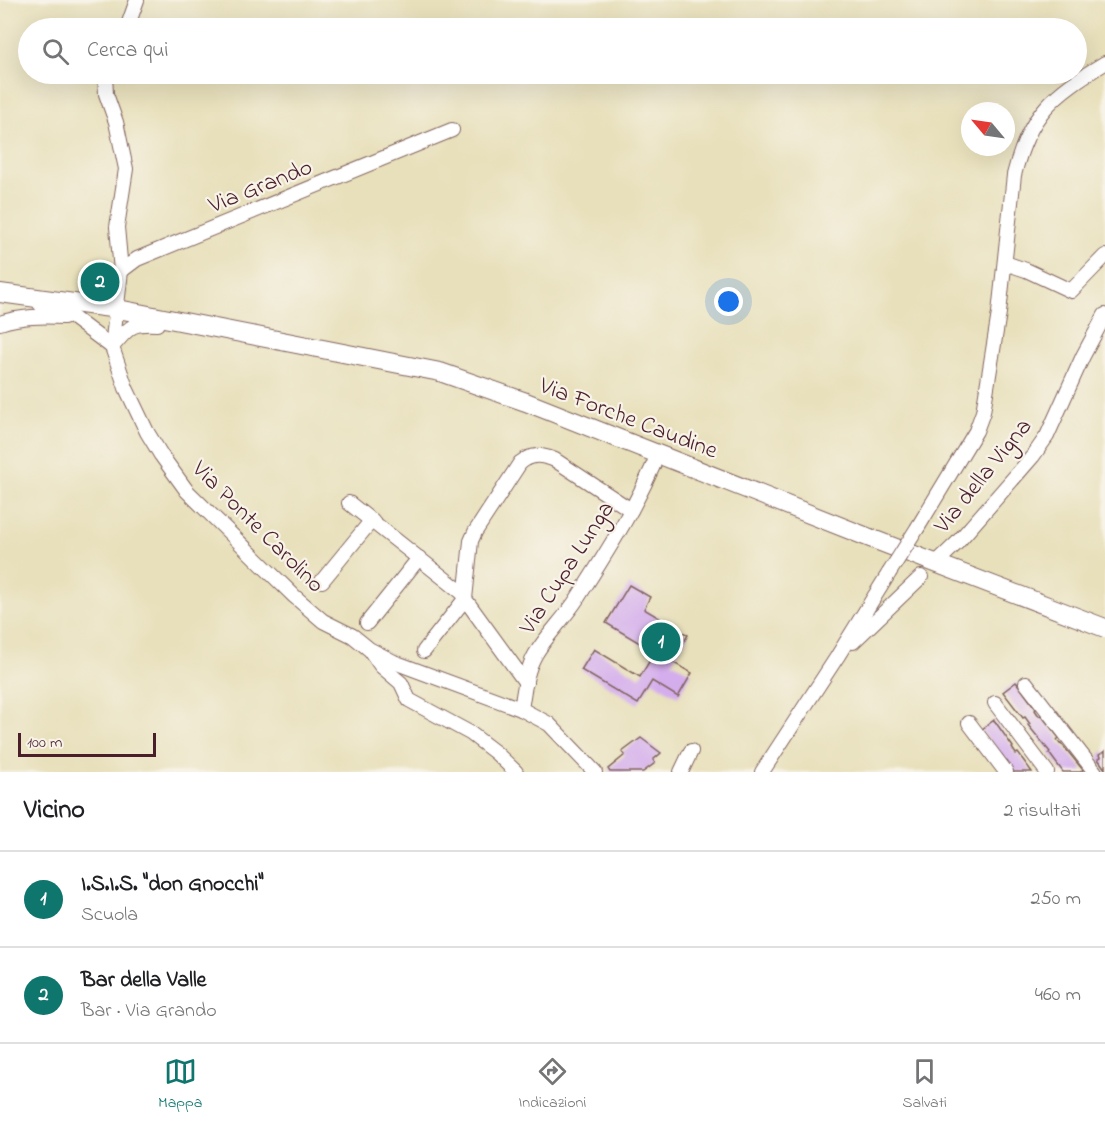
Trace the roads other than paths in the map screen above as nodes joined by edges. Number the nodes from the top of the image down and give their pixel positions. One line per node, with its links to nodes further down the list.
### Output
1 (137, 0): 2 (street)
2 (131, 18)
3 (1105, 63): 4 (street, Via della Vigna)
4 (1087, 74)
5 (106, 84): 10 (street)
6 (1070, 84): 9 (street, Via della Vigna)
7 (452, 130): 10 (street, Via Grando)
8 (1105, 256): 9 (street)
9 (1005, 262): 32 (street, Via della Vigna, bridge)
10 (121, 271): 13 (street)
11 (0, 292): 12 (main road, Via Forche Caudine)
12 (18, 296): 13 (main road, Via Forche Caudine); 15 (street)
13 (118, 309): 17 (main road, Via Forche Caudine); 18 (street, Via Ponte Carolino)
14 (1105, 315): 24 (street, Via della Vigna)
15 (72, 318): 16 (street); 18 (street)
16 (0, 323)
17 (201, 325): 18 (street); 19 (main road, Via Forche Caudine)
18 (112, 347): 30 (street, Via Ponte Carolino)
19 (658, 454): 21 (street, Via Cupa Lunga); 24 (main road, Via Forche Caudine)
20 (349, 503): 22 (street)
21 (631, 510): 27 (street); 33 (street, Via Cupa Lunga)
22 (372, 520): 23 (street); 26 (street)
23 (419, 558): 27 (street); 28 (street)
24 (936, 563): 29 (main road, Via Forche Caudine)
25 (921, 577): 32 (street, Via della Vigna)
26 (322, 581)
27 (464, 596): 31 (street); 33 (street)
28 (367, 623)
29 (1105, 628)
30 (369, 649): 36 (street, Via Ponte Carolino); 39 (street, Via Ponte Carolino)
31 (424, 651)
32 (837, 657): 42 (street, Via della Vigna)
33 (526, 683): 36 (street, Via Cupa Lunga)
34 (1026, 683): 45 (street)
35 (995, 703): 44 (street)
36 (521, 708): 40 (street, Via Ponte Carolino)
37 (969, 723): 43 (street)
38 (691, 751): 41 (street)
39 (516, 772)
40 (595, 772)
41 (681, 772)
42 (762, 772)
43 (1006, 772)
44 (1047, 772)
45 (1095, 772)

